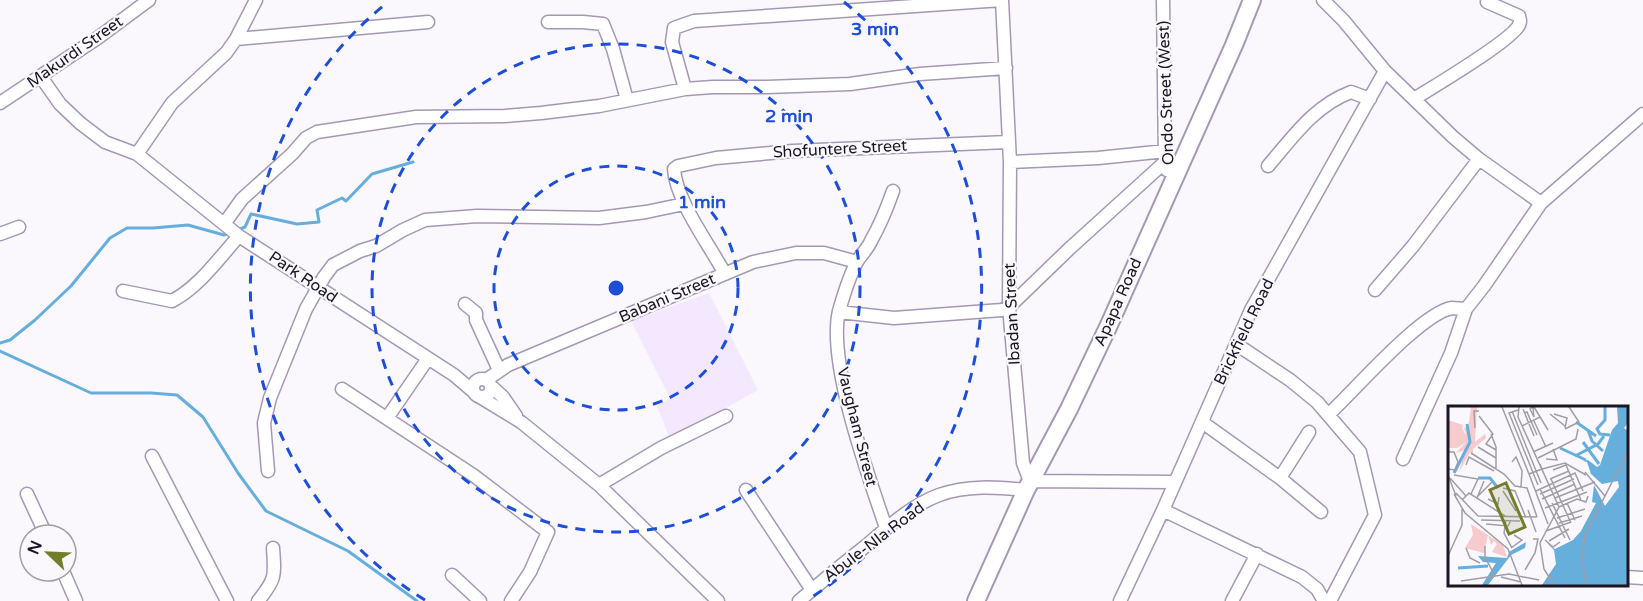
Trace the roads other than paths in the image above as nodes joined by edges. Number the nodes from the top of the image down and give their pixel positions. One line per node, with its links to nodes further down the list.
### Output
1 (149, 0): 14 (street, Makurdi Street)
2 (256, 0): 11 (street)
3 (1002, 0): 8 (street); 12 (street, Ibadan Street)
4 (1163, 0): 23 (street, Ondo Street (West))
5 (1252, 0): 27 (street, Apapa Road)
6 (1323, 0): 13 (street)
7 (1487, 2): 17 (street)
8 (857, 6): 15 (street)
9 (428, 22): 11 (street)
10 (548, 22): 18 (street)
11 (236, 39): 22 (street)
12 (1006, 68): 15 (street); 21 (street, Ibadan Street)
13 (1384, 71): 16 (street, Brickfield Road); 17 (street)
14 (41, 77): 19 (street, Makurdi Street); 22 (street, Park Road)
15 (685, 89): 18 (street)
16 (1370, 99): 26 (street); 43 (street, Brickfield Road)
17 (1414, 99): 24 (street)
18 (627, 100): 32 (street)
19 (0, 103)
20 (1643, 114): 29 (street)
21 (1008, 142): 25 (street, Ibadan Street); 30 (street, Shofuntere Street)
22 (138, 154): 32 (street, Park Road)
23 (1165, 156): 25 (street); 27 (street, Ondo Street (West)); 40 (street)
24 (1479, 159): 29 (street); 37 (street)
25 (1010, 162): 40 (street, Ibadan Street)
26 (1268, 166)
27 (1171, 186): 62 (street, Apapa Road)
28 (894, 191): 34 (street, Vaugham Street)
29 (1541, 203): 41 (street)
30 (684, 204): 35 (street); 36 (street)
31 (19, 227): 33 (street)
32 (231, 230): 36 (street, Park Road); 38 (street)
33 (0, 234)
34 (857, 262): 35 (street, Babani Street); 42 (street, Vaugham Street)
35 (725, 274): 45 (street, Babani Street)
36 (318, 288): 44 (street, Park Road); 58 (street)
37 (1375, 290)
38 (123, 291)
39 (465, 304): 45 (street)
40 (1009, 307): 42 (street); 62 (street, Ibadan Street)
41 (1466, 309): 50 (street); 57 (street)
42 (839, 312): 68 (street, Vaugham Street)
43 (1236, 344): 50 (street); 54 (street, Brickfield Road)
44 (427, 360): 46 (street, Park Road); 52 (street)
45 (499, 370): 47 (street, Babani Street)
46 (454, 375): 47 (street); 49 (street, Park Road)
47 (487, 382): 49 (street, Babani Street); 53 (street)
48 (342, 389): 52 (street)
49 (477, 394): 53 (street, Park Road)
50 (1329, 414): 76 (street)
51 (726, 416): 61 (street)
52 (387, 418): 81 (street)
53 (521, 422): 61 (street, Park Road)
54 (1202, 422): 59 (street); 60 (street, Brickfield Road)
55 (1309, 432): 59 (street)
56 (152, 456): 78 (street)
57 (1403, 459)
58 (268, 471)
59 (1280, 478): 66 (street)
60 (1174, 482): 62 (street); 65 (street, Brickfield Road)
61 (599, 485): 82 (street, Park Road)
62 (1028, 485): 68 (street, Abule-Nla Road); 84 (street, Apapa Road)
63 (746, 490): 75 (street)
64 (27, 494): 67 (street)
65 (1163, 510): 70 (street); 85 (street, Brickfield Road)
66 (1321, 512)
67 (40, 523)
68 (886, 528): 75 (street, Abule-Nla Road)
69 (273, 548): 79 (street)
70 (1257, 554): 76 (street); 86 (street)
71 (452, 575): 80 (street)
72 (1628, 578): 73 (street)
73 (1643, 579)
74 (68, 583): 77 (street)
75 (812, 590): 83 (street, Abule-Nla Road)
76 (1331, 596)
77 (76, 601)
78 (227, 601)
79 (258, 601)
80 (480, 601)
81 (511, 601)
82 (718, 601)
83 (799, 601)
84 (976, 601)
85 (1120, 601)
86 (1232, 601)

